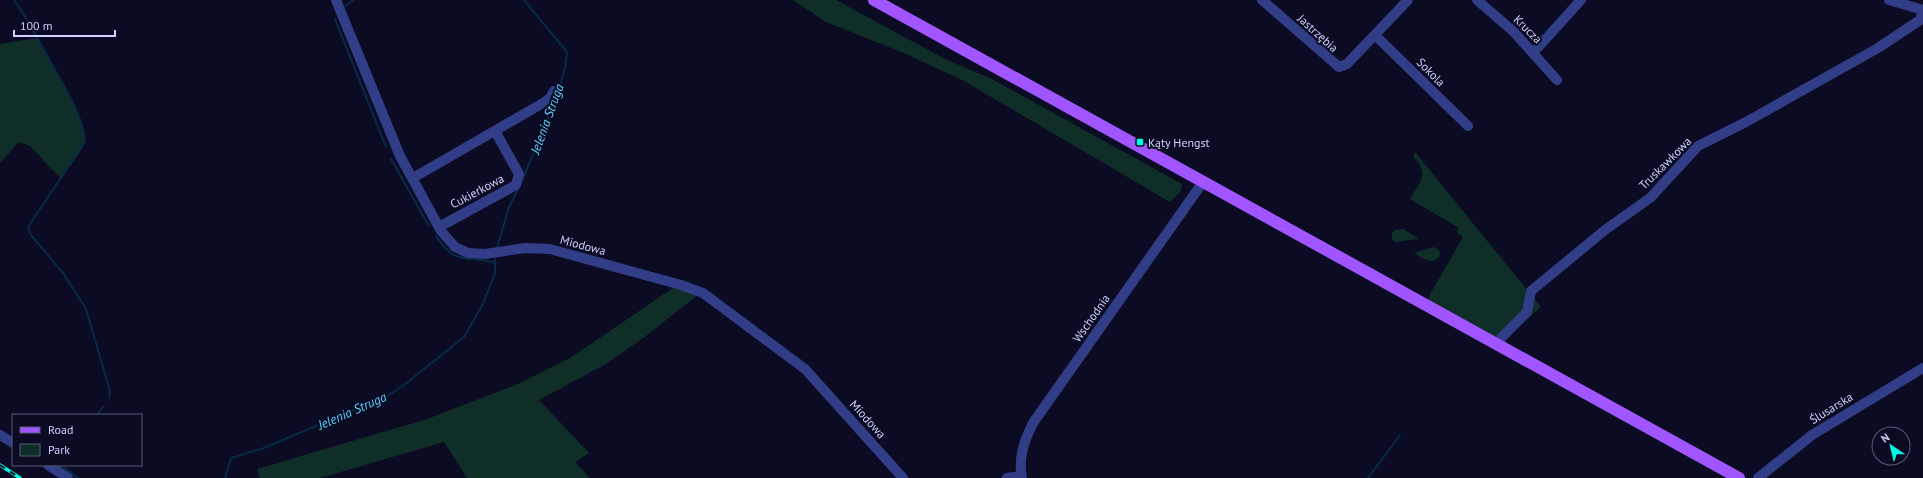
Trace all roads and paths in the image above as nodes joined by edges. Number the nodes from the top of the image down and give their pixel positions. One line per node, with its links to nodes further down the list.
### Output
1 (874, 0): 16 (main road)
2 (1262, 0): 9 (street, Jastrzębia)
3 (1408, 0): 9 (street, Jastrzębia)
4 (1477, 0): 10 (street, Krucza)
5 (1581, 0): 10 (street)
6 (1889, 0): 8 (street)
7 (340, 2): 15 (street, Miodowa)
8 (1923, 11): 18 (street, Truskawkowa)
9 (1375, 35): 13 (street, Sokola)
10 (1533, 53): 11 (street, Krucza)
11 (1557, 80)
12 (554, 91): 14 (street)
13 (1468, 126)
14 (495, 131): 15 (street); 17 (street, Cukierkowa)
15 (412, 178): 17 (street, Miodowa)
16 (1203, 182): 18 (main road); 23 (street, Wschodnia)
17 (439, 227): 25 (street, Miodowa)
18 (1498, 345): 27 (main road)
19 (1923, 368): 28 (street, Ślusarska)
20 (0, 435): 21 (street)
21 (12, 442)
22 (50, 466): 24 (street)
23 (1021, 477): 26 (street)
24 (68, 478)
25 (903, 478)
26 (1008, 478)
27 (1739, 478)
28 (1758, 478)

